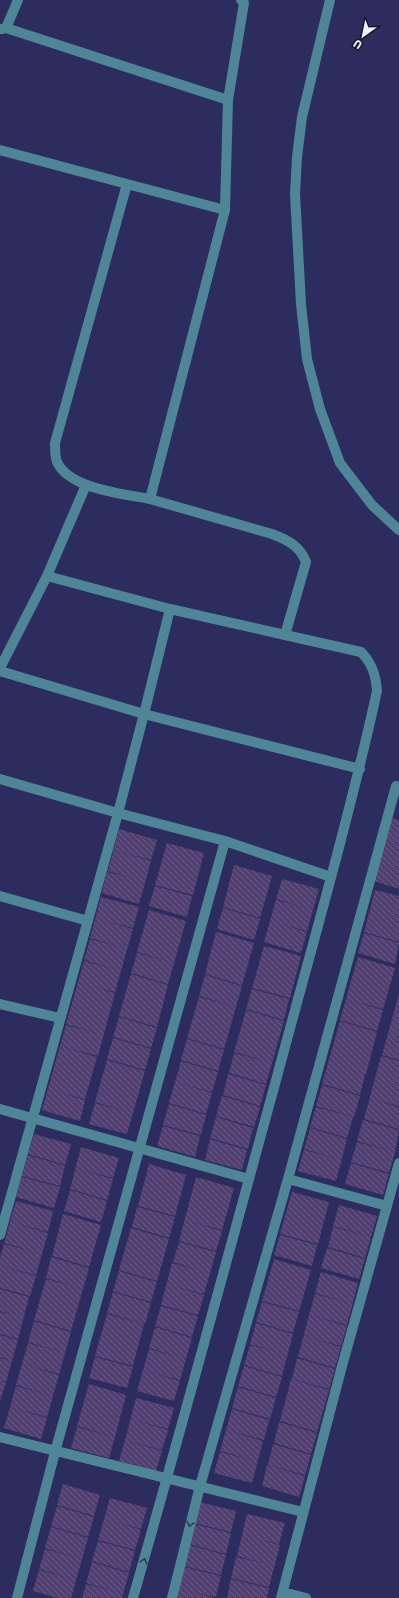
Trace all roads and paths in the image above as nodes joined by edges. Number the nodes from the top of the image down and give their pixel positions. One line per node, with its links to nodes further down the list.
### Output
1 (18, 0): 4 (street)
2 (241, 0): 5 (street)
3 (330, 0): 11 (street)
4 (3, 28): 5 (street)
5 (228, 100): 8 (street)
6 (0, 150): 7 (street)
7 (127, 184): 8 (street); 9 (street)
8 (225, 210): 10 (street)
9 (86, 485): 10 (street); 12 (street)
10 (150, 499): 14 (street)
11 (399, 530)
12 (47, 576): 13 (street); 15 (street)
13 (170, 609): 14 (street); 16 (street)
14 (285, 635): 17 (street)
15 (0, 670): 16 (street)
16 (144, 714): 17 (street); 20 (street)
17 (360, 769): 22 (street)
18 (0, 779): 20 (street)
19 (399, 787): 32 (street)
20 (118, 813): 21 (street); 24 (street)
21 (225, 841): 22 (street); 29 (street)
22 (331, 877): 31 (street)
23 (0, 896): 24 (street)
24 (88, 921): 26 (street)
25 (0, 1004): 26 (street)
26 (60, 1018): 28 (street)
27 (0, 1109): 28 (street)
28 (32, 1118): 29 (street); 34 (street)
29 (140, 1149): 31 (street); 37 (street)
30 (399, 1163): 33 (street)
31 (249, 1179): 38 (street)
32 (288, 1179): 33 (street); 39 (street)
33 (387, 1206): 40 (street)
34 (2, 1216): 35 (street)
35 (0, 1235)
36 (0, 1437): 37 (street)
37 (55, 1452): 38 (street); 42 (street)
38 (167, 1480): 39 (street); 43 (street, one-way to 38)
39 (200, 1486): 40 (street); 44 (street, one-way to 44)
40 (303, 1512): 41 (street)
41 (282, 1595): 45 (street)
42 (17, 1598)
43 (133, 1598)
44 (172, 1598)
45 (306, 1598)

